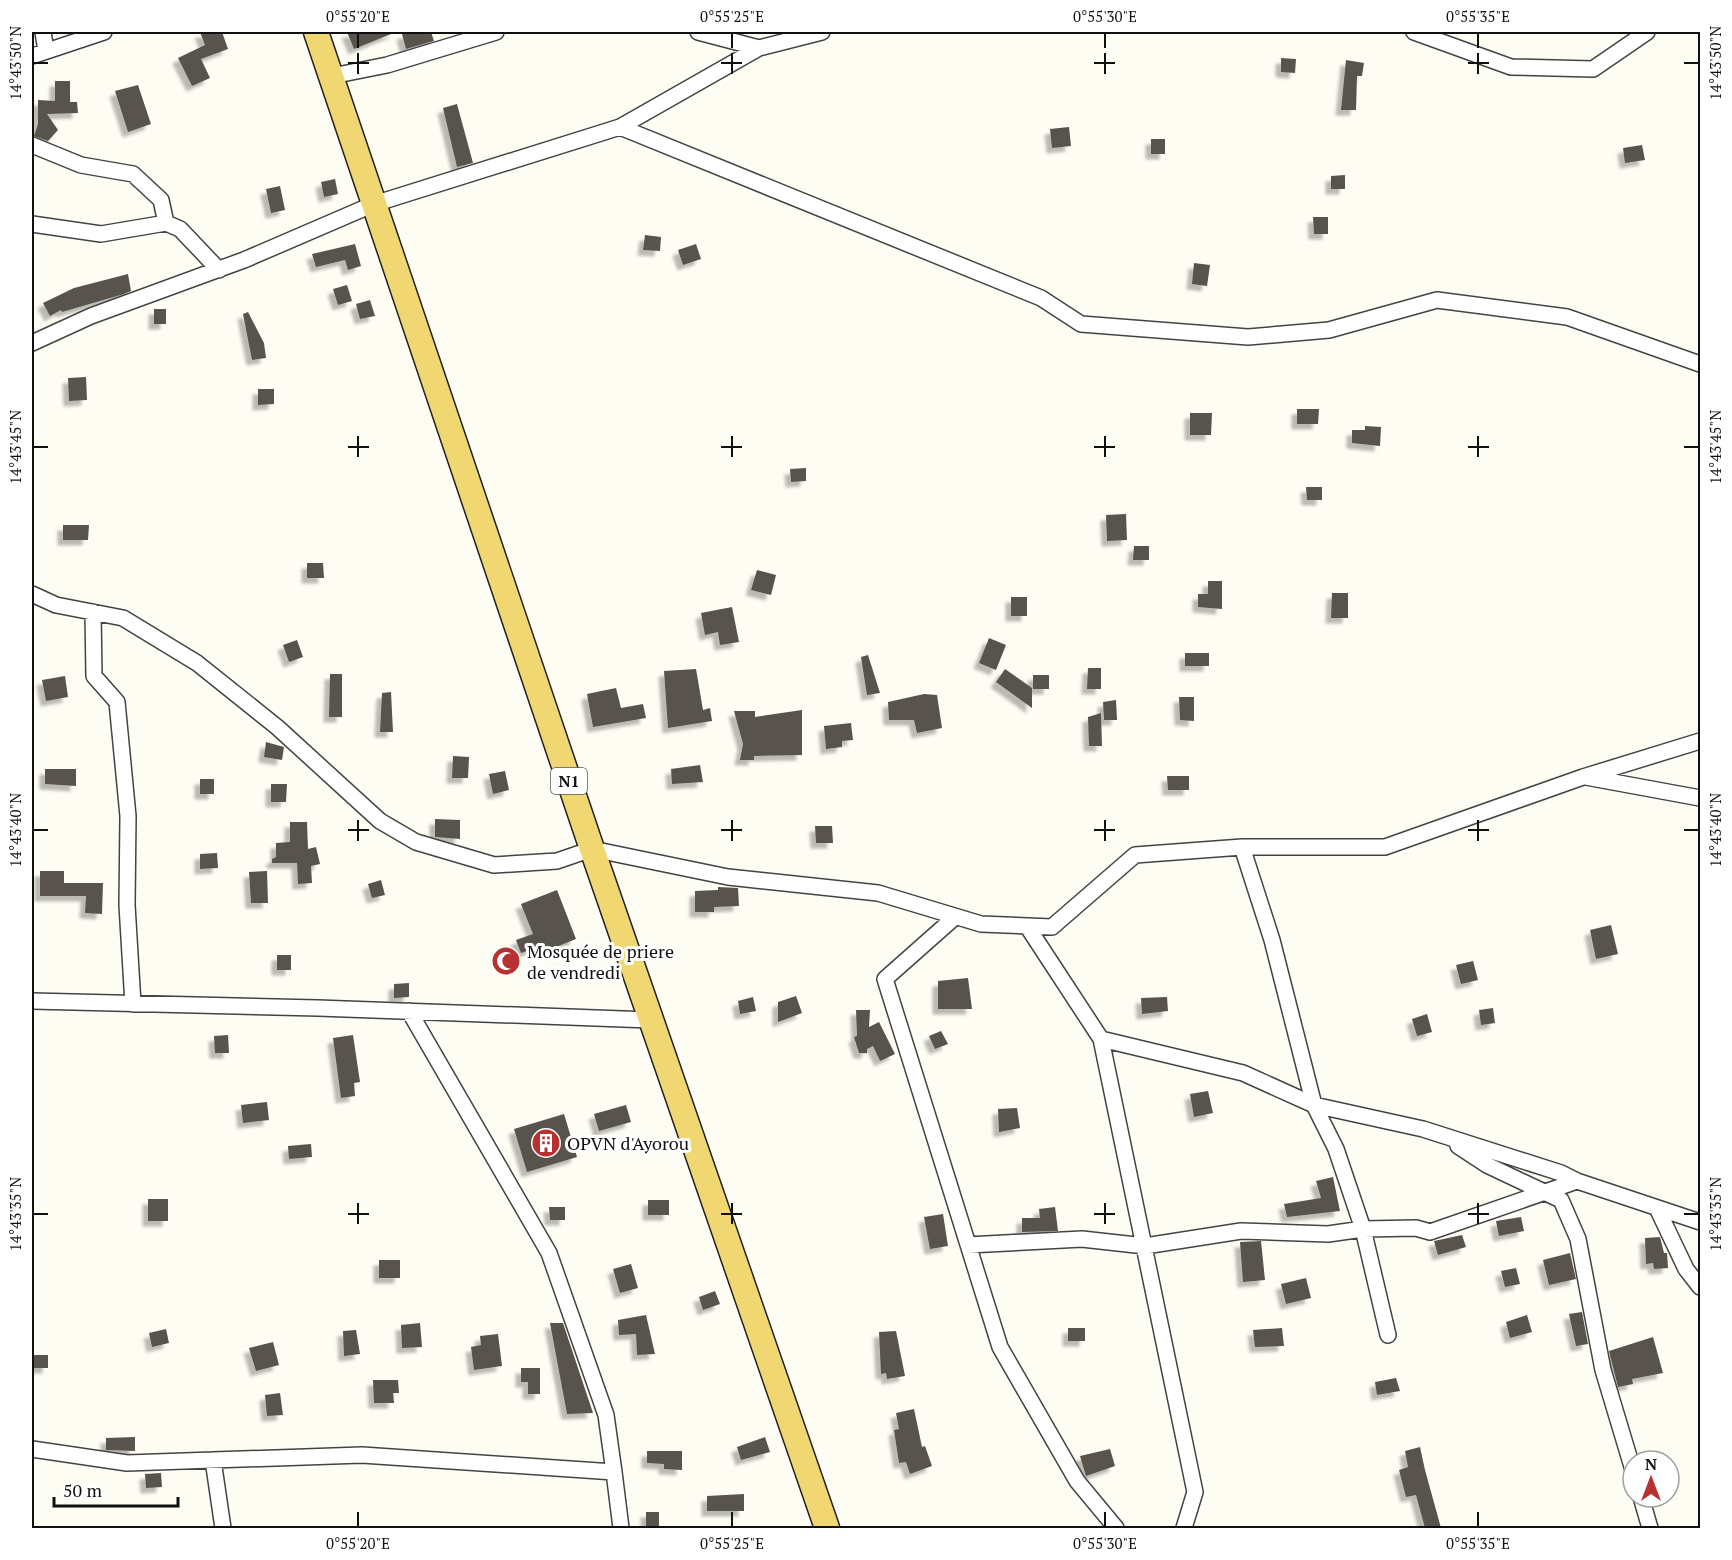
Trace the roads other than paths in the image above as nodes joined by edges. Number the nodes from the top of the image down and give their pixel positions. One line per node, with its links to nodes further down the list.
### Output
1 (43, 32): 10 (street)
2 (104, 32): 10 (street)
3 (316, 32): 11 (main road, N1)
4 (496, 32): 11 (street)
5 (698, 32): 9 (street)
6 (822, 32): 9 (street)
7 (1414, 32): 8 (street)
8 (1647, 32)
9 (759, 48): 12 (street)
10 (38, 53)
11 (332, 76): 14 (main road, N1)
12 (620, 127): 14 (street); 19 (street)
13 (32, 145): 15 (street)
14 (374, 204): 17 (street); 26 (main road, N1)
15 (166, 223): 16 (street); 17 (street)
16 (32, 224)
17 (219, 270): 18 (street)
18 (32, 343)
19 (1701, 364)
20 (32, 594): 21 (street)
21 (93, 612): 26 (street); 30 (street)
22 (1701, 741): 23 (street)
23 (1583, 777): 24 (street); 25 (street)
24 (1701, 798)
25 (1242, 846): 28 (street); 34 (street)
26 (592, 849): 27 (street); 32 (main road, N1)
27 (955, 917): 28 (street); 41 (street)
28 (1028, 926): 33 (street)
29 (32, 1000): 30 (street)
30 (133, 1004): 31 (street)
31 (409, 1011): 32 (street); 48 (street)
32 (650, 1020): 52 (main road, N1)
33 (1101, 1039): 34 (street); 42 (street)
34 (1314, 1105): 35 (street); 40 (street)
35 (1440, 1134): 36 (street); 37 (street)
36 (1577, 1181): 37 (street); 38 (street)
37 (1547, 1191): 40 (street); 46 (street)
38 (1657, 1208): 39 (street); 43 (street)
39 (1701, 1222)
40 (1363, 1229): 42 (street); 44 (street)
41 (968, 1245): 42 (street); 53 (street)
42 (1145, 1246): 54 (street)
43 (1701, 1287)
44 (1388, 1335)
45 (32, 1449): 47 (street)
46 (1627, 1449)
47 (213, 1460): 48 (street); 50 (street)
48 (614, 1472): 51 (street)
49 (1644, 1509): 55 (street)
50 (224, 1528)
51 (621, 1528)
52 (827, 1528)
53 (1116, 1528)
54 (1184, 1528)
55 (1650, 1528)

